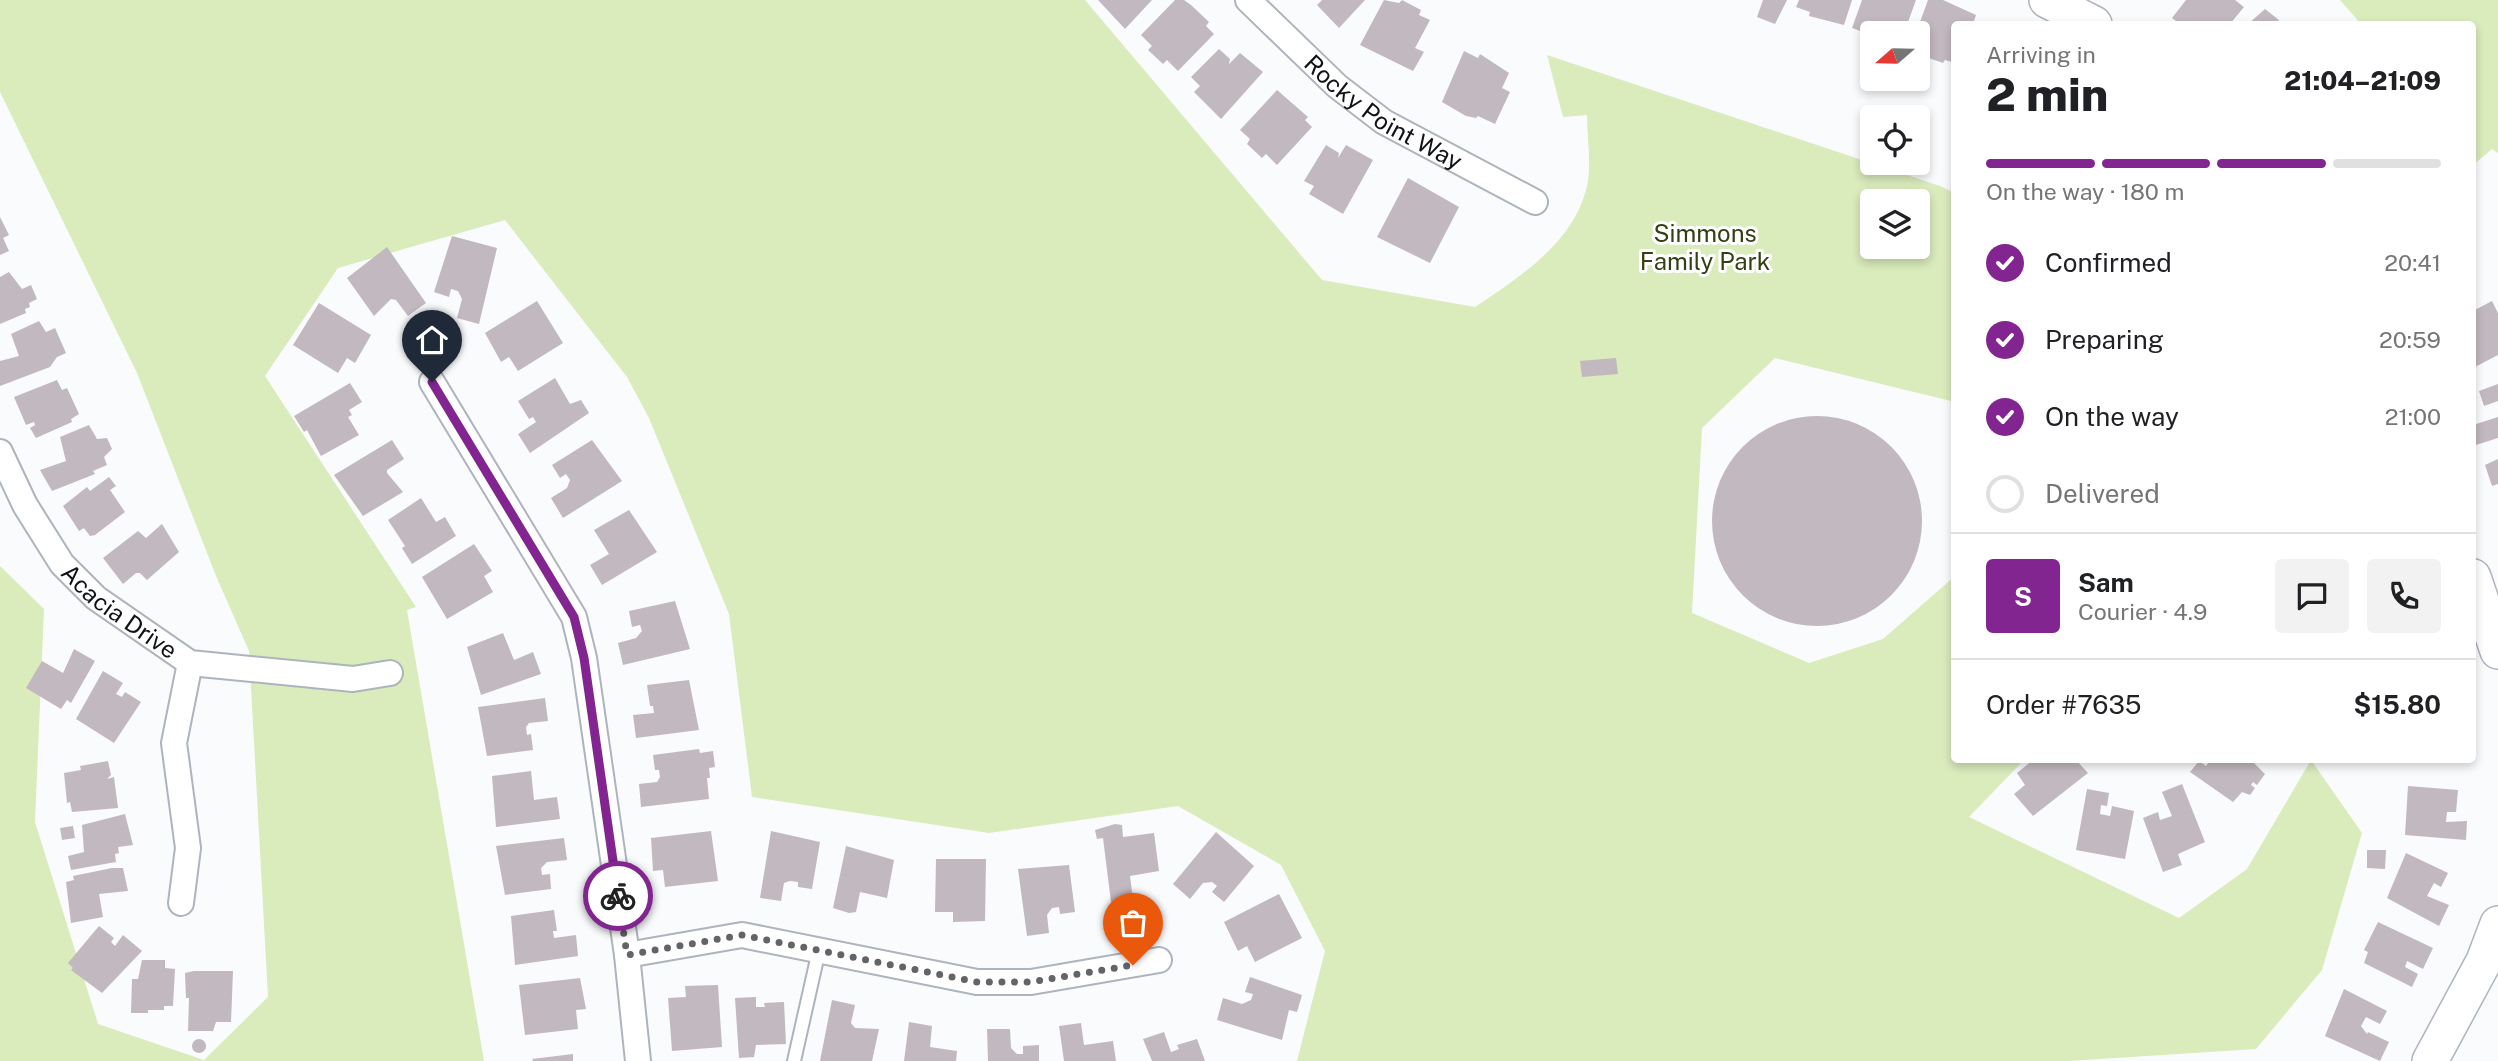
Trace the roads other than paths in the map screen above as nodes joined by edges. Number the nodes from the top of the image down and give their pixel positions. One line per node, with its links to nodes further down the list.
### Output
1 (1248, 0): 4 (street, Rocky Point Way)
2 (2047, 0): 3 (street)
3 (2088, 21)
4 (1535, 202)
5 (432, 382): 14 (street)
6 (0, 452): 9 (street, Acacia Drive)
7 (2476, 586): 8 (street)
8 (2498, 651)
9 (190, 663): 10 (street, Acacia Drive); 11 (street)
10 (390, 673)
11 (181, 903)
12 (2498, 924): 18 (street)
13 (819, 950): 14 (street); 15 (street); 17 (lane)
14 (627, 955): 16 (street)
15 (1159, 960)
16 (638, 1061)
17 (794, 1061)
18 (2430, 1061)

